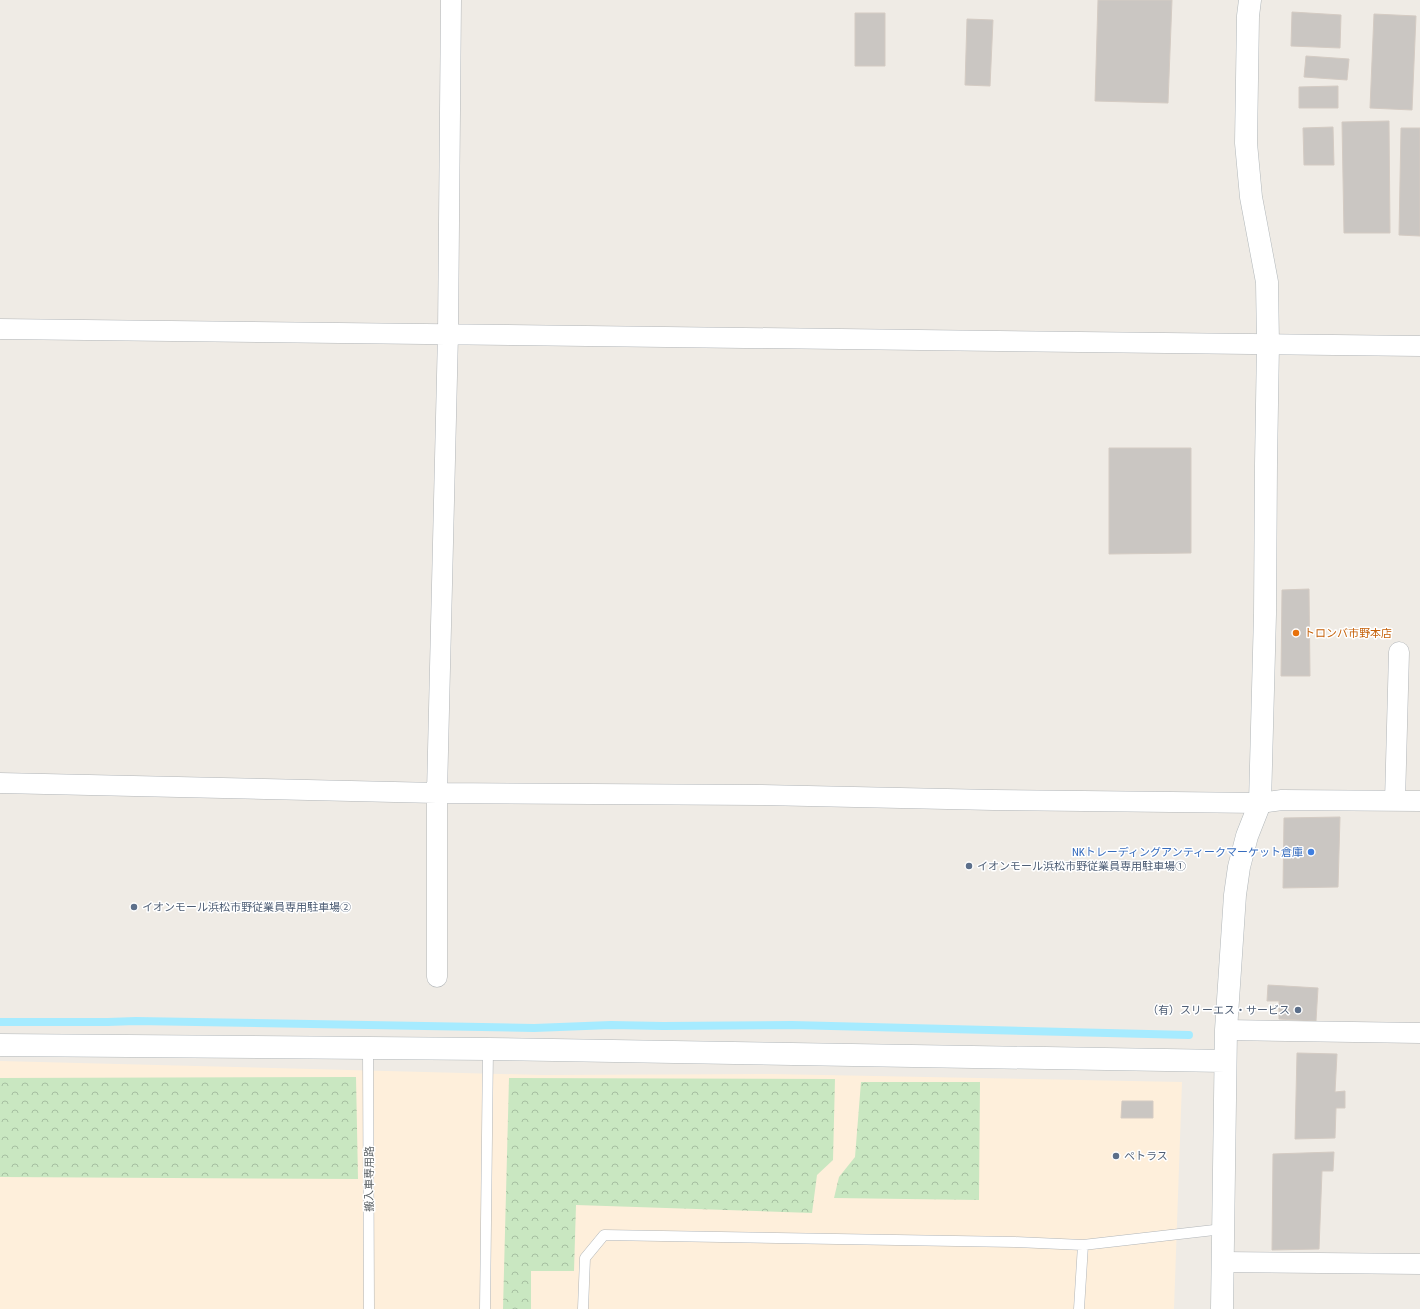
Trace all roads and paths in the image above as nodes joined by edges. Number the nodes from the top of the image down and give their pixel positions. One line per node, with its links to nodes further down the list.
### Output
1 (451, 0): 4 (street)
2 (1250, 0): 5 (street)
3 (0, 329): 4 (street)
4 (448, 334): 5 (street); 9 (street)
5 (1268, 344): 6 (street); 12 (street)
6 (1420, 346)
7 (1399, 652): 10 (street)
8 (0, 783): 9 (street)
9 (437, 793): 12 (street); 13 (street)
10 (1395, 801): 11 (street); 12 (street)
11 (1420, 801)
12 (1260, 804): 14 (street)
13 (437, 977)
14 (1226, 1030): 15 (street); 19 (street)
15 (1420, 1034)
16 (0, 1045): 17 (street)
17 (368, 1048): 18 (street); 24 (lane, 搬入車専用路)
18 (488, 1049): 19 (street); 25 (lane)
19 (1225, 1061): 20 (street)
20 (1223, 1230): 21 (lane); 22 (street)
21 (1083, 1245): 26 (lane); 27 (lane)
22 (1223, 1262): 23 (street); 28 (street)
23 (1420, 1264)
24 (369, 1309)
25 (485, 1309)
26 (583, 1309)
27 (1079, 1309)
28 (1222, 1309)

